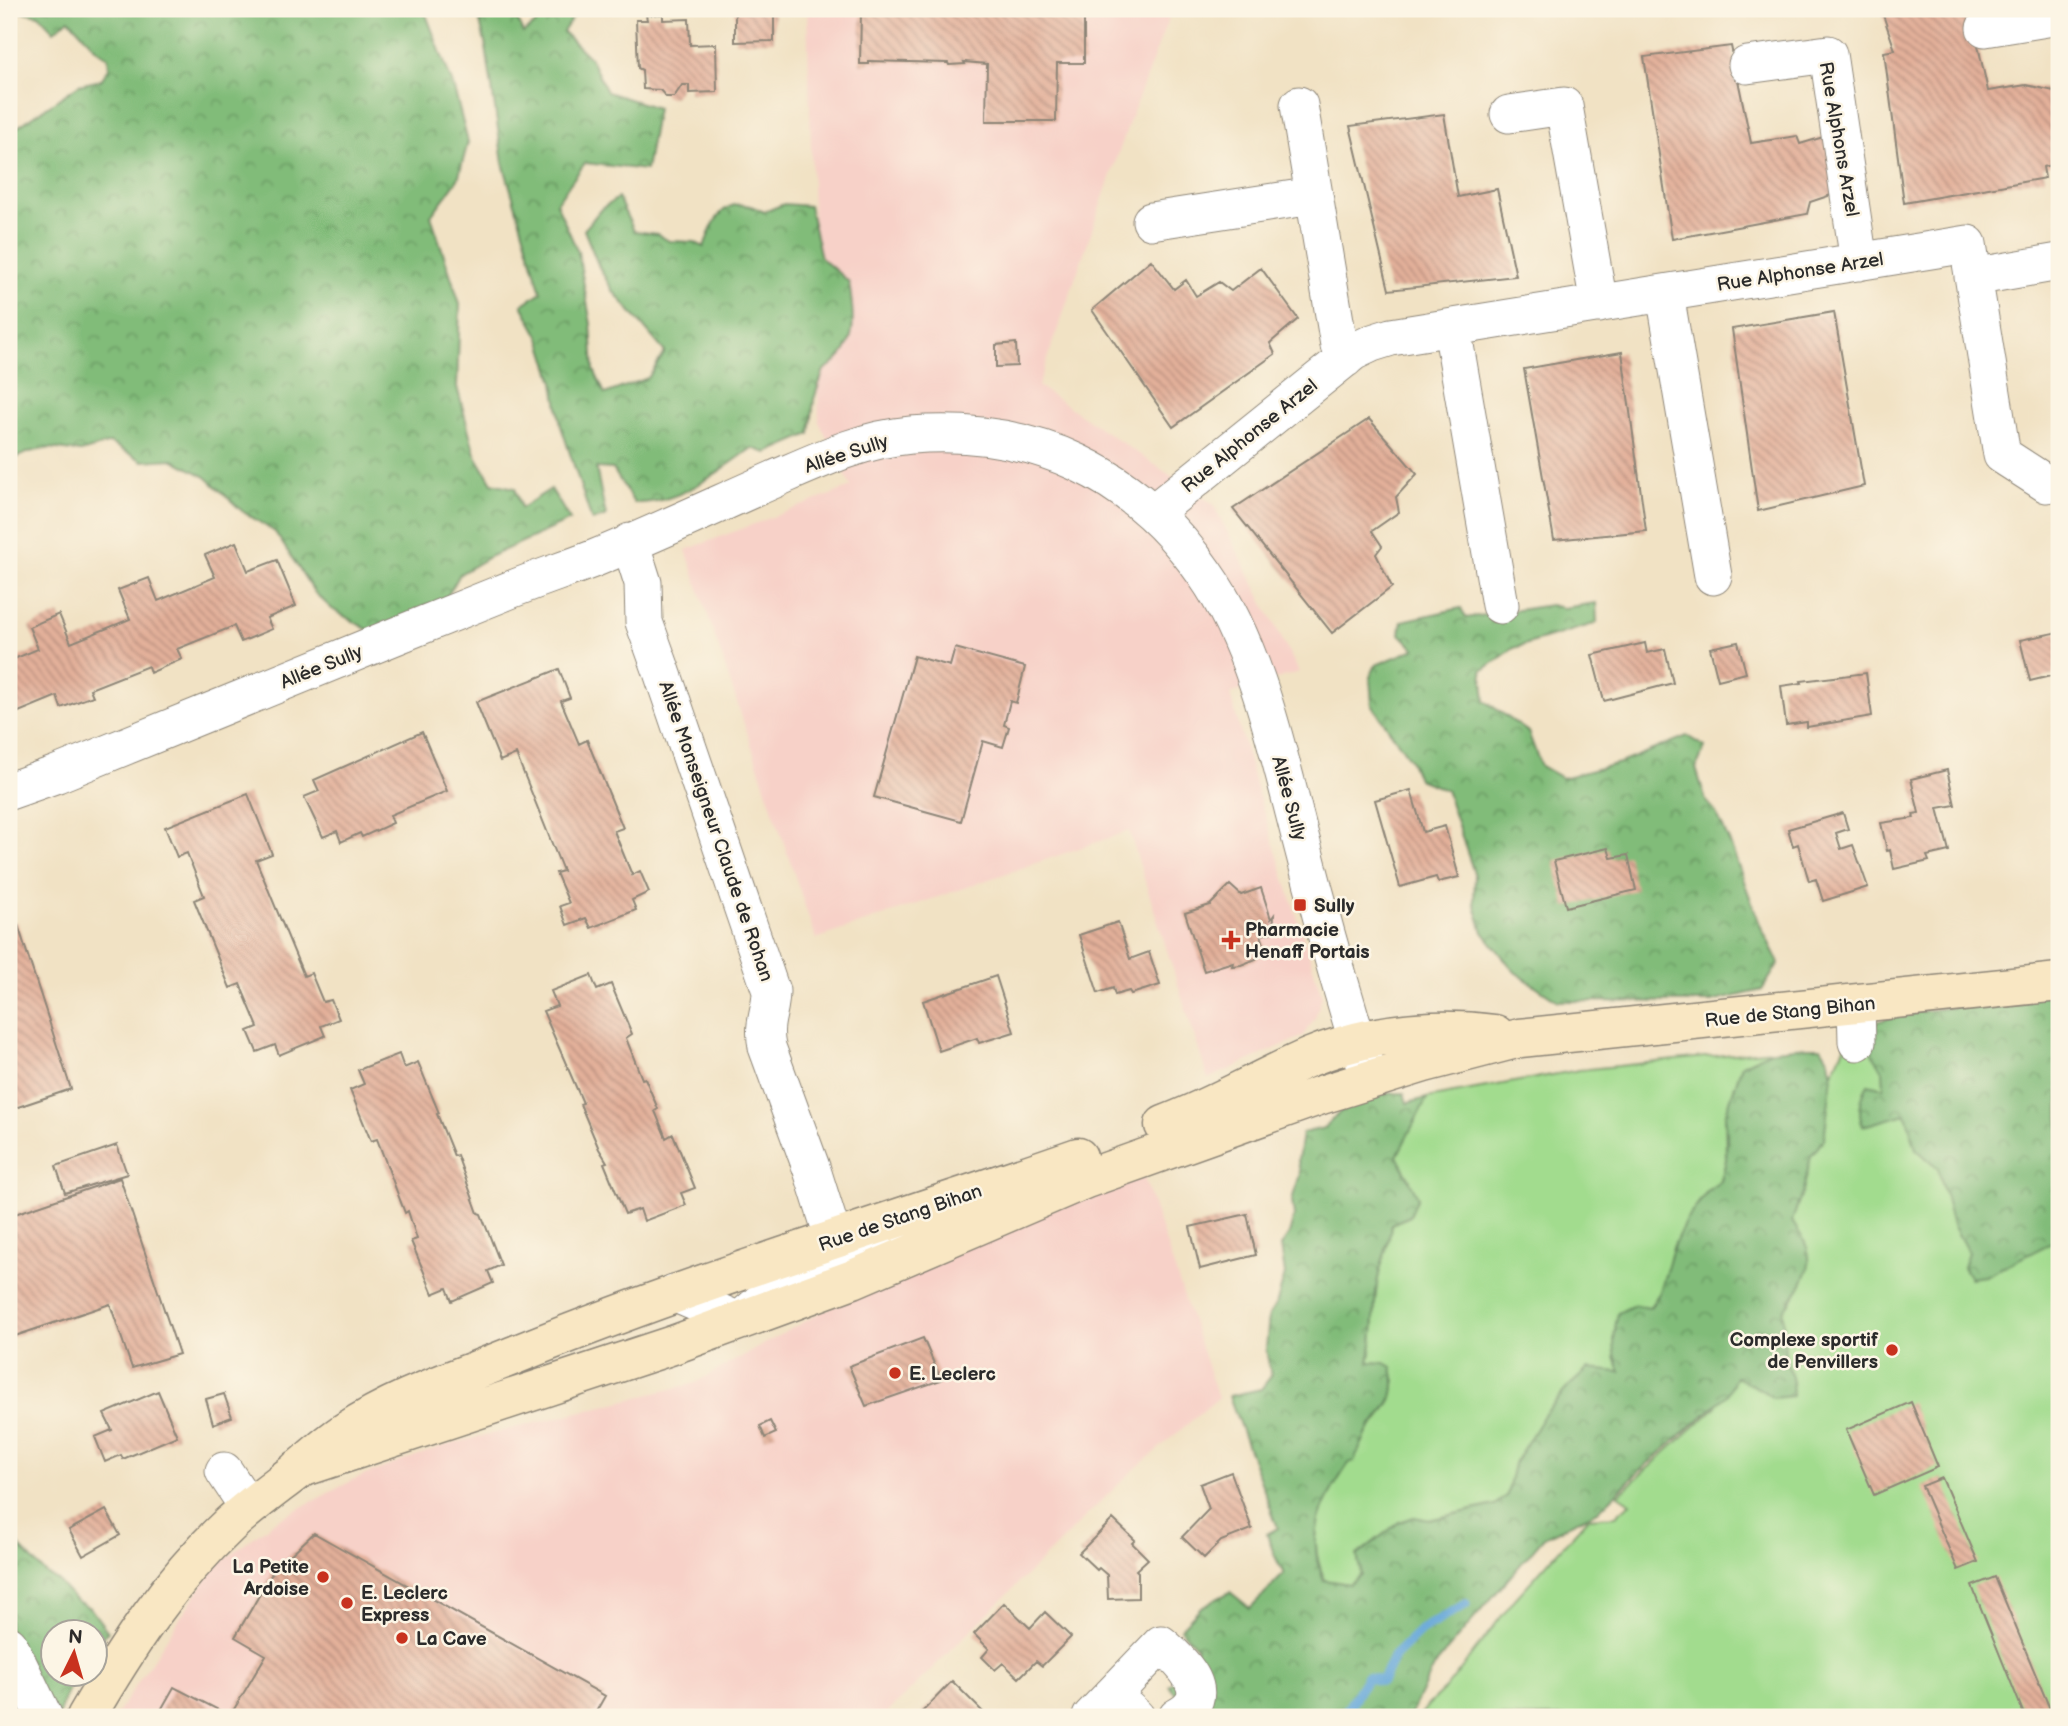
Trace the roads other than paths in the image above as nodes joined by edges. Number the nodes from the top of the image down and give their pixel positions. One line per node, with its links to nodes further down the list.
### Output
1 (2059, 16): 2 (street)
2 (1985, 28)
3 (1746, 65): 8 (street, Rue Alphons Arzel)
4 (1299, 104): 6 (street)
5 (1509, 114): 12 (street)
6 (1313, 196): 7 (street); 14 (street)
7 (1151, 220)
8 (1859, 262): 10 (street, Rue Alphonse Arzel); 11 (street, Rue Alphonse Arzel)
9 (2059, 262): 10 (street)
10 (1973, 276): 15 (street, Rue Alphonse Arzel)
11 (1665, 294): 12 (street, Rue Alphonse Arzel); 18 (street)
12 (1599, 304): 13 (street, Rue Alphonse Arzel)
13 (1452, 328): 14 (street, Rue Alphonse Arzel); 19 (street)
14 (1345, 359): 16 (street, Rue Alphonse Arzel)
15 (2048, 484)
16 (1153, 513): 17 (street, Allée Sully); 24 (street, Allée Sully)
17 (631, 542): 20 (street, Allée Sully); 26 (street, Allée Monseigneur Claude de Rohan)
18 (1713, 576)
19 (1500, 605)
20 (9, 791)
21 (2059, 982): 22 (street, Rue de Stang Bihan)
22 (1856, 1004): 23 (street); 24 (street, Rue de Stang Bihan)
23 (1857, 1042)
24 (1364, 1061): 25 (street, Rue de Stang Bihan); 28 (street, Rue de Stang Bihan)
25 (982, 1189): 26 (street, Rue de Stang Bihan); 28 (street)
26 (834, 1240): 27 (street, Rue de Stang Bihan)
27 (674, 1293): 28 (street); 29 (street, Rue de Stang Bihan)
28 (739, 1321): 29 (street, Rue de Stang Bihan)
29 (298, 1469): 31 (street, Rue de Stang Bihan)
30 (224, 1471): 31 (street)
31 (248, 1507): 35 (street, Rue de Stang Bihan)
32 (9, 1645): 34 (street)
33 (1113, 1710): 36 (street)
34 (44, 1717)
35 (86, 1717)
36 (1177, 1717)

